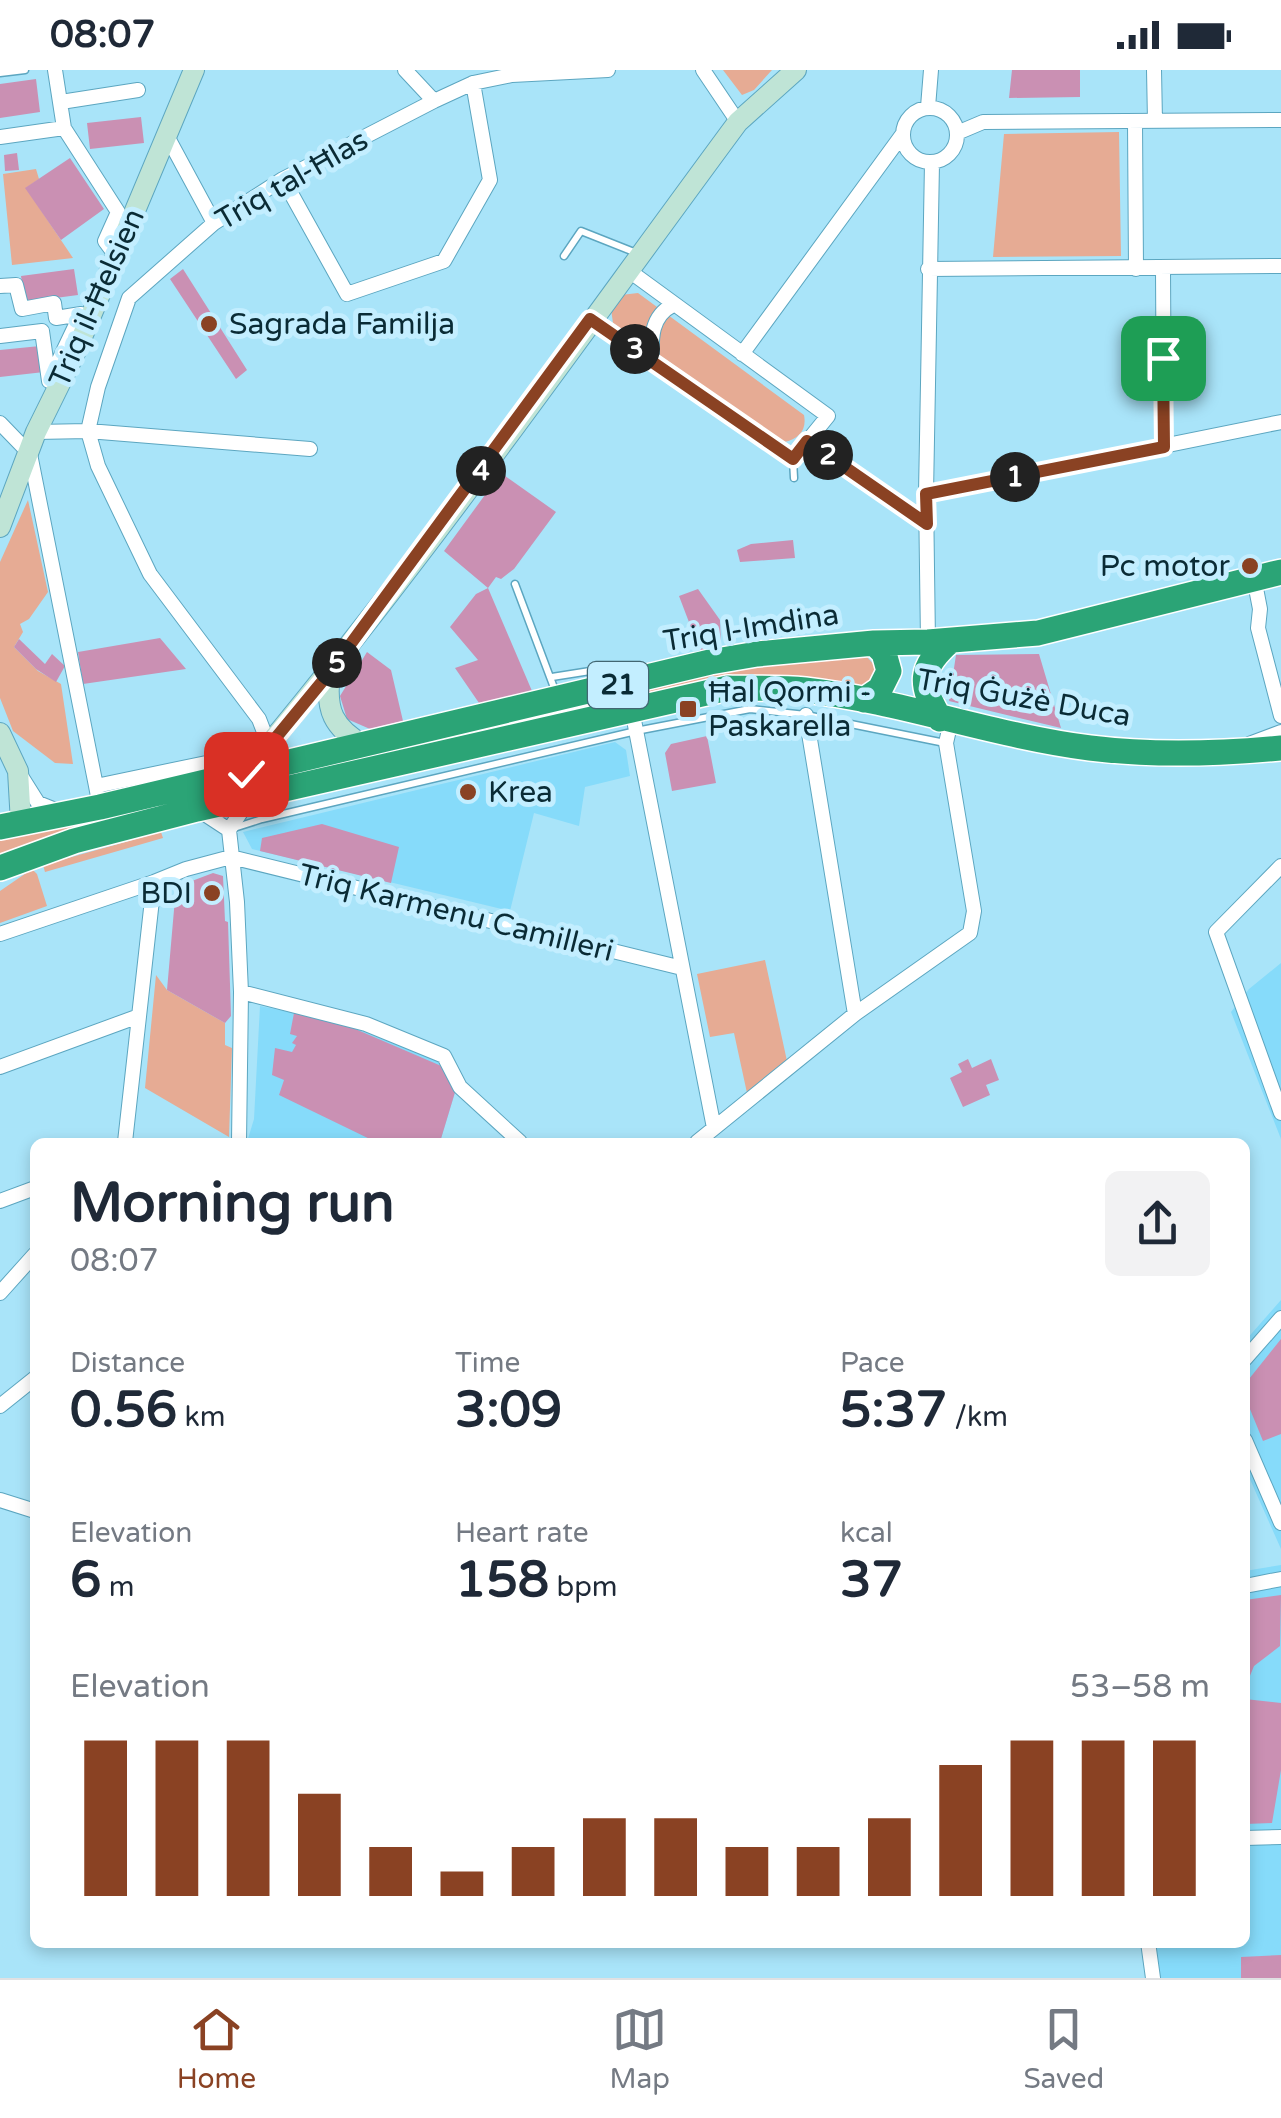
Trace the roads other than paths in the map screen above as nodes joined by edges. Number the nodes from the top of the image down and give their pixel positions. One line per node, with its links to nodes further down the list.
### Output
1 (25, 70): 10 (lane)
2 (55, 70): 14 (street)
3 (194, 70): 23 (street, Triq il-Ħelsien)
4 (404, 70): 13 (street)
5 (608, 70): 11 (street, Triq tal-Ħlas)
6 (704, 70): 17 (street)
7 (796, 70): 17 (street)
8 (1154, 70): 19 (street)
9 (929, 72): 15 (street)
10 (0, 74)
11 (473, 83): 13 (street, Triq tal-Ħlas); 26 (street)
12 (138, 90): 14 (street)
13 (434, 101): 26 (street, Triq tal-Ħlas)
14 (61, 102): 20 (street)
15 (928, 108): 21 (street); 22 (street)
16 (1281, 120): 19 (street)
17 (738, 122): 30 (street)
18 (1135, 122): 19 (street); 21 (street); 33 (street)
19 (1154, 122)
20 (64, 128): 24 (street); 28 (street)
21 (957, 133): 25 (street)
22 (902, 135): 25 (street); 40 (street)
23 (167, 136): 27 (street); 28 (street, Triq il-Ħelsien)
24 (0, 137)
25 (932, 162): 32 (street)
26 (282, 180): 27 (street, Triq tal-Ħlas)
27 (214, 223): 44 (street, Triq tal-Ħlas)
28 (116, 256): 39 (street, Triq il-Ħelsien)
29 (564, 256): 30 (lane)
30 (634, 262): 36 (street); 37 (street)
31 (1281, 266): 34 (street)
32 (928, 269): 33 (street); 52 (street)
33 (1136, 269): 34 (street)
34 (1163, 269): 47 (street)
35 (0, 286): 39 (street)
36 (673, 305): 40 (street); 41 (street)
37 (590, 319): 41 (street); 61 (street)
38 (0, 336): 39 (street)
39 (71, 347): 45 (street, Triq il-Ħelsien)
40 (742, 354): 46 (street)
41 (652, 360): 50 (street)
42 (1281, 422): 47 (street)
43 (0, 423): 49 (street)
44 (88, 431): 45 (street); 48 (street); 75 (street)
45 (36, 432): 49 (street, Triq il-Ħelsien)
46 (807, 441): 50 (street); 53 (street)
47 (1164, 447): 52 (street)
48 (310, 449)
49 (30, 454): 54 (street, Triq il-Ħelsien); 75 (street)
50 (793, 459): 51 (lane)
51 (794, 478)
52 (926, 494): 53 (street)
53 (927, 524): 58 (street)
54 (0, 527)
55 (1281, 572): 56 (highway, Triq l-Imdina / 21)
56 (1254, 578): 58 (highway, Triq l-Imdina / 21); 65 (street)
57 (515, 584): 62 (lane)
58 (939, 642): 59 (highway, Triq l-Imdina / 21); 67 (highway)
59 (874, 643): 62 (highway, Triq l-Imdina / 21); 63 (highway)
60 (609, 668): 62 (lane)
61 (330, 672): 70 (street); 74 (street)
62 (554, 688): 70 (highway, Triq l-Imdina / 21)
63 (864, 700): 66 (highway, Triq l-Imdina / 21); 67 (highway, Triq Ġużè Duca / 21)
64 (806, 715): 66 (lane, Triq l-Imdina); 67 (lane, Triq l-Imdina); 87 (street)
65 (1281, 716)
66 (634, 721): 74 (highway, Triq l-Imdina / 21); 79 (lane, Triq l-Imdina); 85 (street)
67 (946, 728): 72 (highway, Triq Ġużè Duca / 21); 87 (street)
68 (1281, 732): 72 (street, Triq Ġużè Duca)
69 (0, 733): 73 (street)
70 (365, 746): 74 (highway, Triq l-Imdina / 21)
71 (1281, 748): 72 (highway, Triq Ġużè Duca / 21)
72 (1234, 752)
73 (9, 774): 77 (street); 78 (street)
74 (248, 785): 75 (highway, Triq l-Imdina / 21); 76 (highway, Triq l-Imdina / 21); 79 (street)
75 (98, 797): 77 (highway, Triq l-Imdina / 21)
76 (196, 809): 79 (street); 82 (highway, Triq l-Imdina / 21)
77 (65, 814): 78 (highway, Triq l-Imdina / 21)
78 (10, 825)
79 (228, 830): 80 (street)
80 (232, 857): 83 (street); 85 (street, Triq Karmenu Camilleri); 86 (street)
81 (1281, 866): 90 (street)
82 (0, 868)
83 (154, 882): 84 (street); 88 (street)
84 (0, 934)
85 (682, 968): 91 (street)
86 (242, 992): 93 (street); 94 (street)
87 (855, 1014): 91 (street)
88 (138, 1016): 89 (street); 92 (street)
89 (0, 1068)
90 (1281, 1113)
91 (714, 1128): 95 (street)
92 (126, 1138)
93 (238, 1138)
94 (516, 1138)
95 (702, 1138)
96 (30, 1190): 97 (street)
97 (0, 1201)
98 (30, 1260): 99 (street)
99 (0, 1293)
100 (1281, 1318): 101 (street)
101 (1250, 1353)
102 (30, 1382): 103 (street)
103 (0, 1406)
104 (1250, 1452): 107 (street)
105 (0, 1500): 106 (street)
106 (30, 1509)
107 (1281, 1523)
108 (1281, 1580): 109 (street)
109 (1250, 1585)
110 (1281, 1837): 111 (street)
111 (1250, 1838)
112 (1149, 1948): 113 (street)
113 (1152, 1978)

